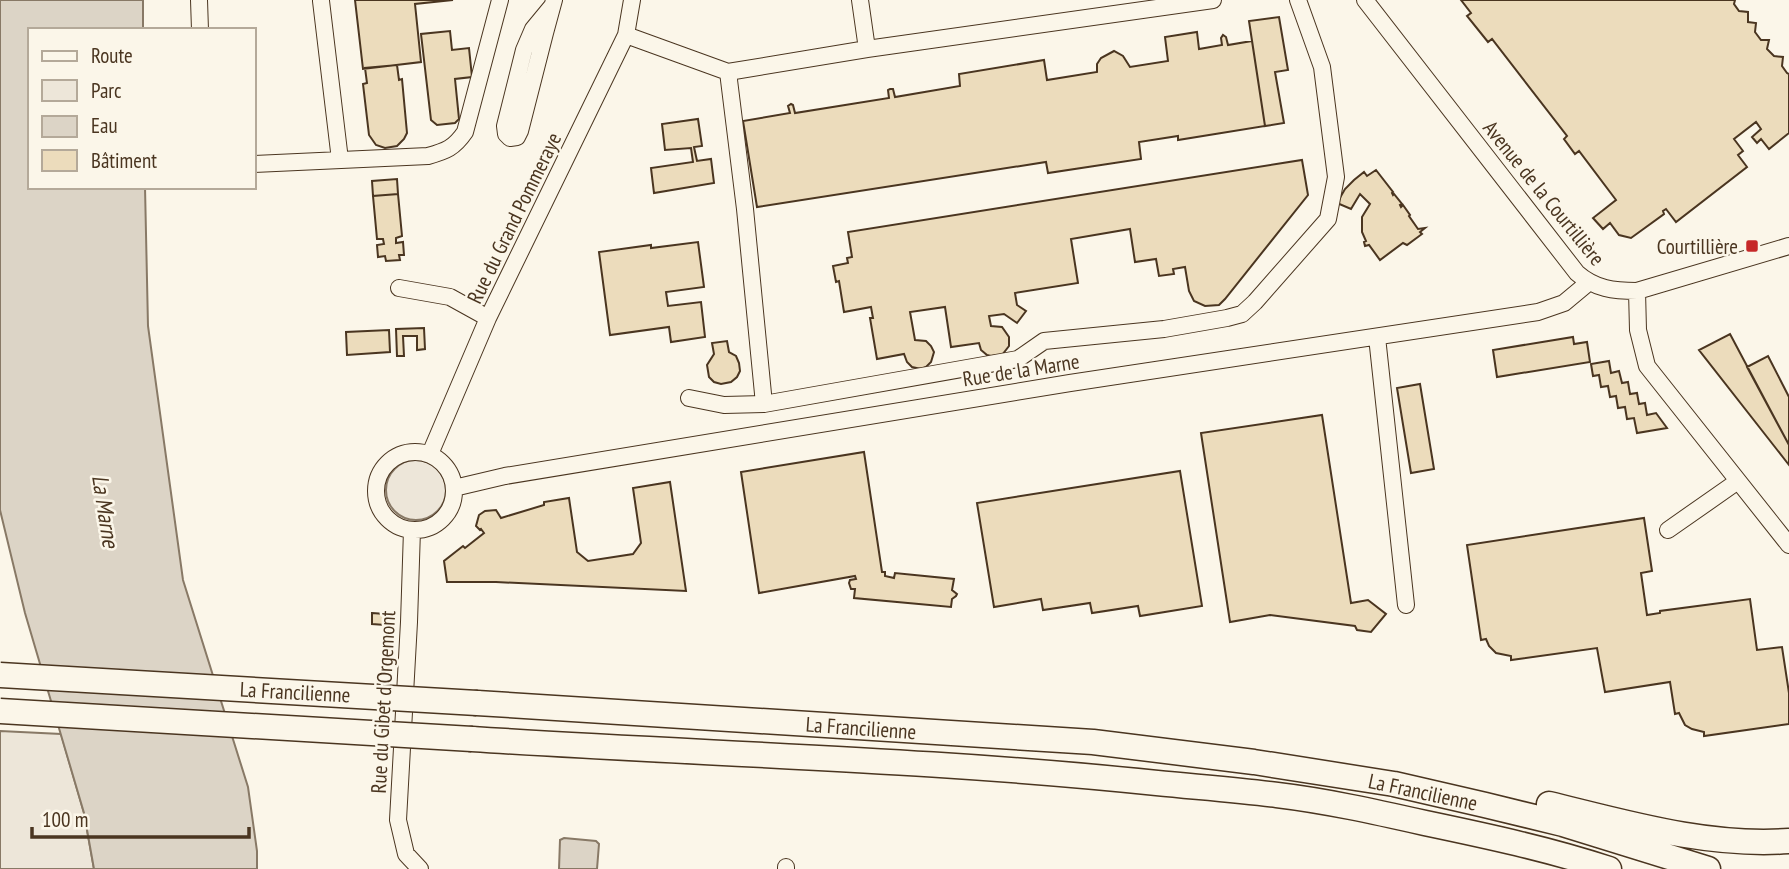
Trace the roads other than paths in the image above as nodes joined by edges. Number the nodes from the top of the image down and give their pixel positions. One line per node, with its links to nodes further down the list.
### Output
1 (200, 0): 10 (street)
2 (500, 0): 14 (street)
3 (632, 0): 11 (street, Rue du Grand Pommeraye)
4 (860, 0): 12 (street)
5 (1213, 0): 12 (street)
6 (1299, 0): 23 (street)
7 (1365, 0): 17 (street, Avenue de la Courtillière)
8 (321, 1): 14 (street)
9 (553, 3): 9 (street)
10 (200, 28)
11 (626, 35): 13 (street); 20 (street, Rue du Grand Pommeraye)
12 (867, 49): 13 (street)
13 (728, 72): 23 (street)
14 (340, 160): 15 (street)
15 (256, 164)
16 (1789, 246): 19 (street, Avenue de la Courtillière)
17 (1588, 283): 19 (street, Avenue de la Courtillière); 21 (street, Rue de la Marne)
18 (399, 288): 20 (street)
19 (1637, 291): 25 (street)
20 (488, 318): 24 (street, Rue du Grand Pommeraye)
21 (1377, 337): 26 (street, Rue de la Marne); 30 (street)
22 (689, 398): 23 (street)
23 (764, 404)
24 (430, 454): 26 (street); 27 (street)
25 (1738, 481): 28 (street); 29 (street)
26 (454, 488): 27 (street)
27 (412, 530): 35 (street, Rue du Gibet d'Orgemont)
28 (1668, 530)
29 (1789, 545)
30 (1406, 605)
31 (0, 675): 33 (highway, La Francilienne, bridge)
32 (0, 711): 36 (highway, La Francilienne, bridge)
33 (1485, 805): 34 (highway); 37 (highway, La Francilienne)
34 (1789, 841)
35 (420, 869)
36 (1609, 869)
37 (1708, 869)

